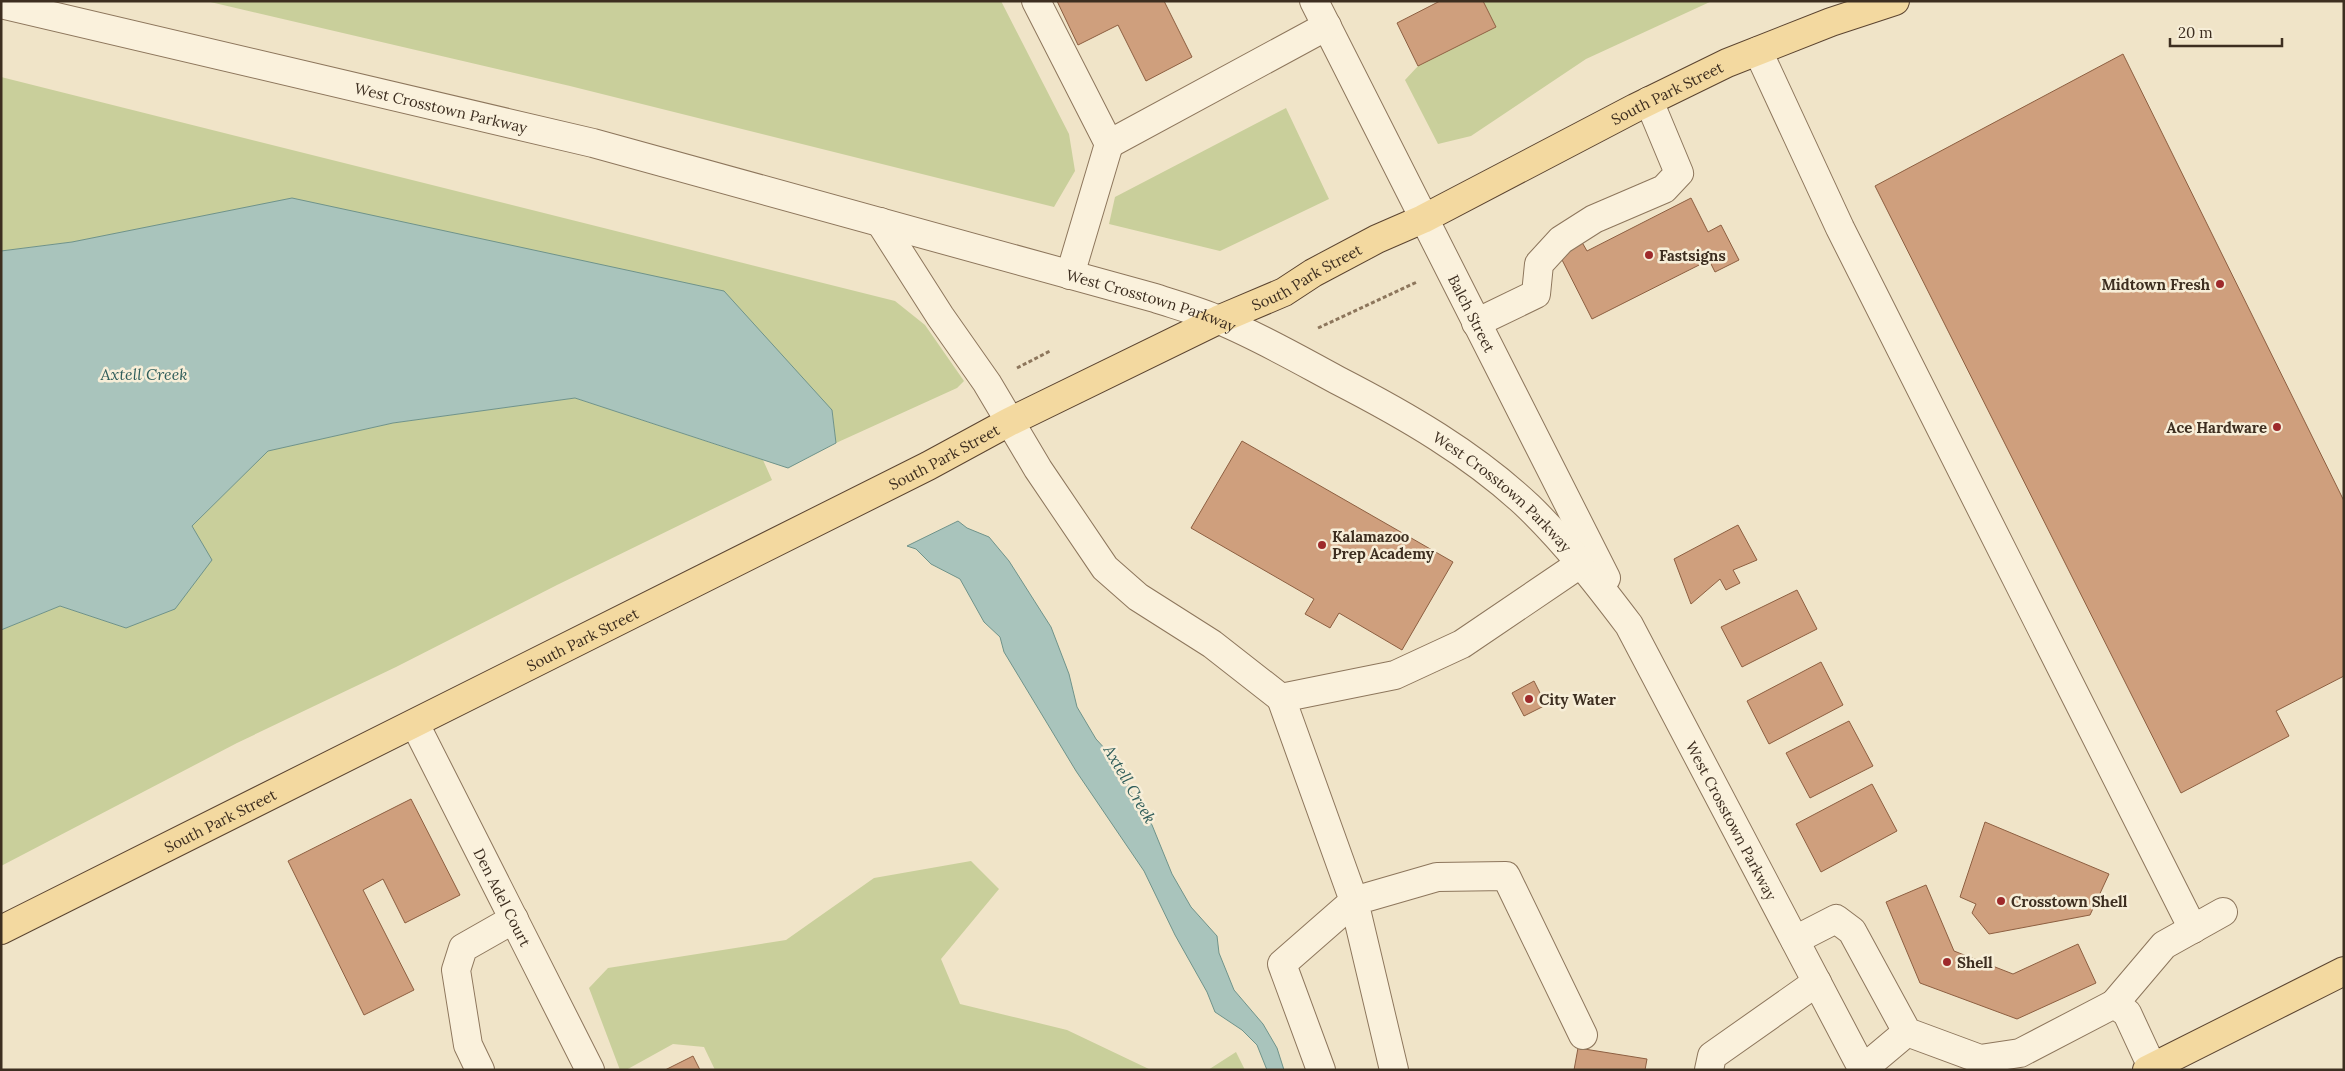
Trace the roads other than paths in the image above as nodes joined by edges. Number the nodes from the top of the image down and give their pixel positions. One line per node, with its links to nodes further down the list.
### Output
1 (1036, 1): 8 (street)
2 (1314, 1): 5 (street, Balch Street)
3 (1895, 1): 6 (main road, South Park Street)
4 (1, 4): 10 (street, West Crosstown Parkway)
5 (1327, 26): 8 (street); 9 (street, Balch Street)
6 (1758, 51): 7 (main road, South Park Street); 22 (street)
7 (1649, 101): 9 (main road, South Park Street); 13 (street)
8 (1109, 144): 11 (street)
9 (1423, 219): 12 (main road, South Park Street); 13 (street, Balch Street)
10 (880, 222): 11 (street, West Crosstown Parkway); 14 (street)
11 (1070, 276): 12 (street, West Crosstown Parkway)
12 (1218, 320): 14 (main road, South Park Street); 15 (street, West Crosstown Parkway)
13 (1476, 322): 16 (street, Balch Street)
14 (1009, 422): 17 (street); 18 (main road, South Park Street)
15 (1580, 564): 16 (street, West Crosstown Parkway); 17 (street)
16 (1630, 625): 24 (street, West Crosstown Parkway)
17 (1280, 698): 19 (street)
18 (415, 724): 21 (street, Den Adel Court); 23 (main road, South Park Street)
19 (1354, 901): 29 (street); 35 (street); 36 (street)
20 (2222, 912): 22 (street)
21 (514, 919): 33 (street); 34 (street, Den Adel Court)
22 (2193, 929): 27 (street)
23 (1, 930)
24 (1795, 940): 26 (street, West Crosstown Parkway); 28 (street)
25 (2344, 971): 32 (main road)
26 (1817, 982): 31 (street, West Crosstown Parkway); 37 (street)
27 (2114, 1004): 30 (street); 32 (street)
28 (1907, 1032): 30 (street); 31 (street)
29 (1583, 1035)
30 (2000, 1063)
31 (1863, 1069)
32 (2150, 1069)
33 (480, 1070)
34 (590, 1070)
35 (1321, 1070)
36 (1394, 1070)
37 (1709, 1070)

